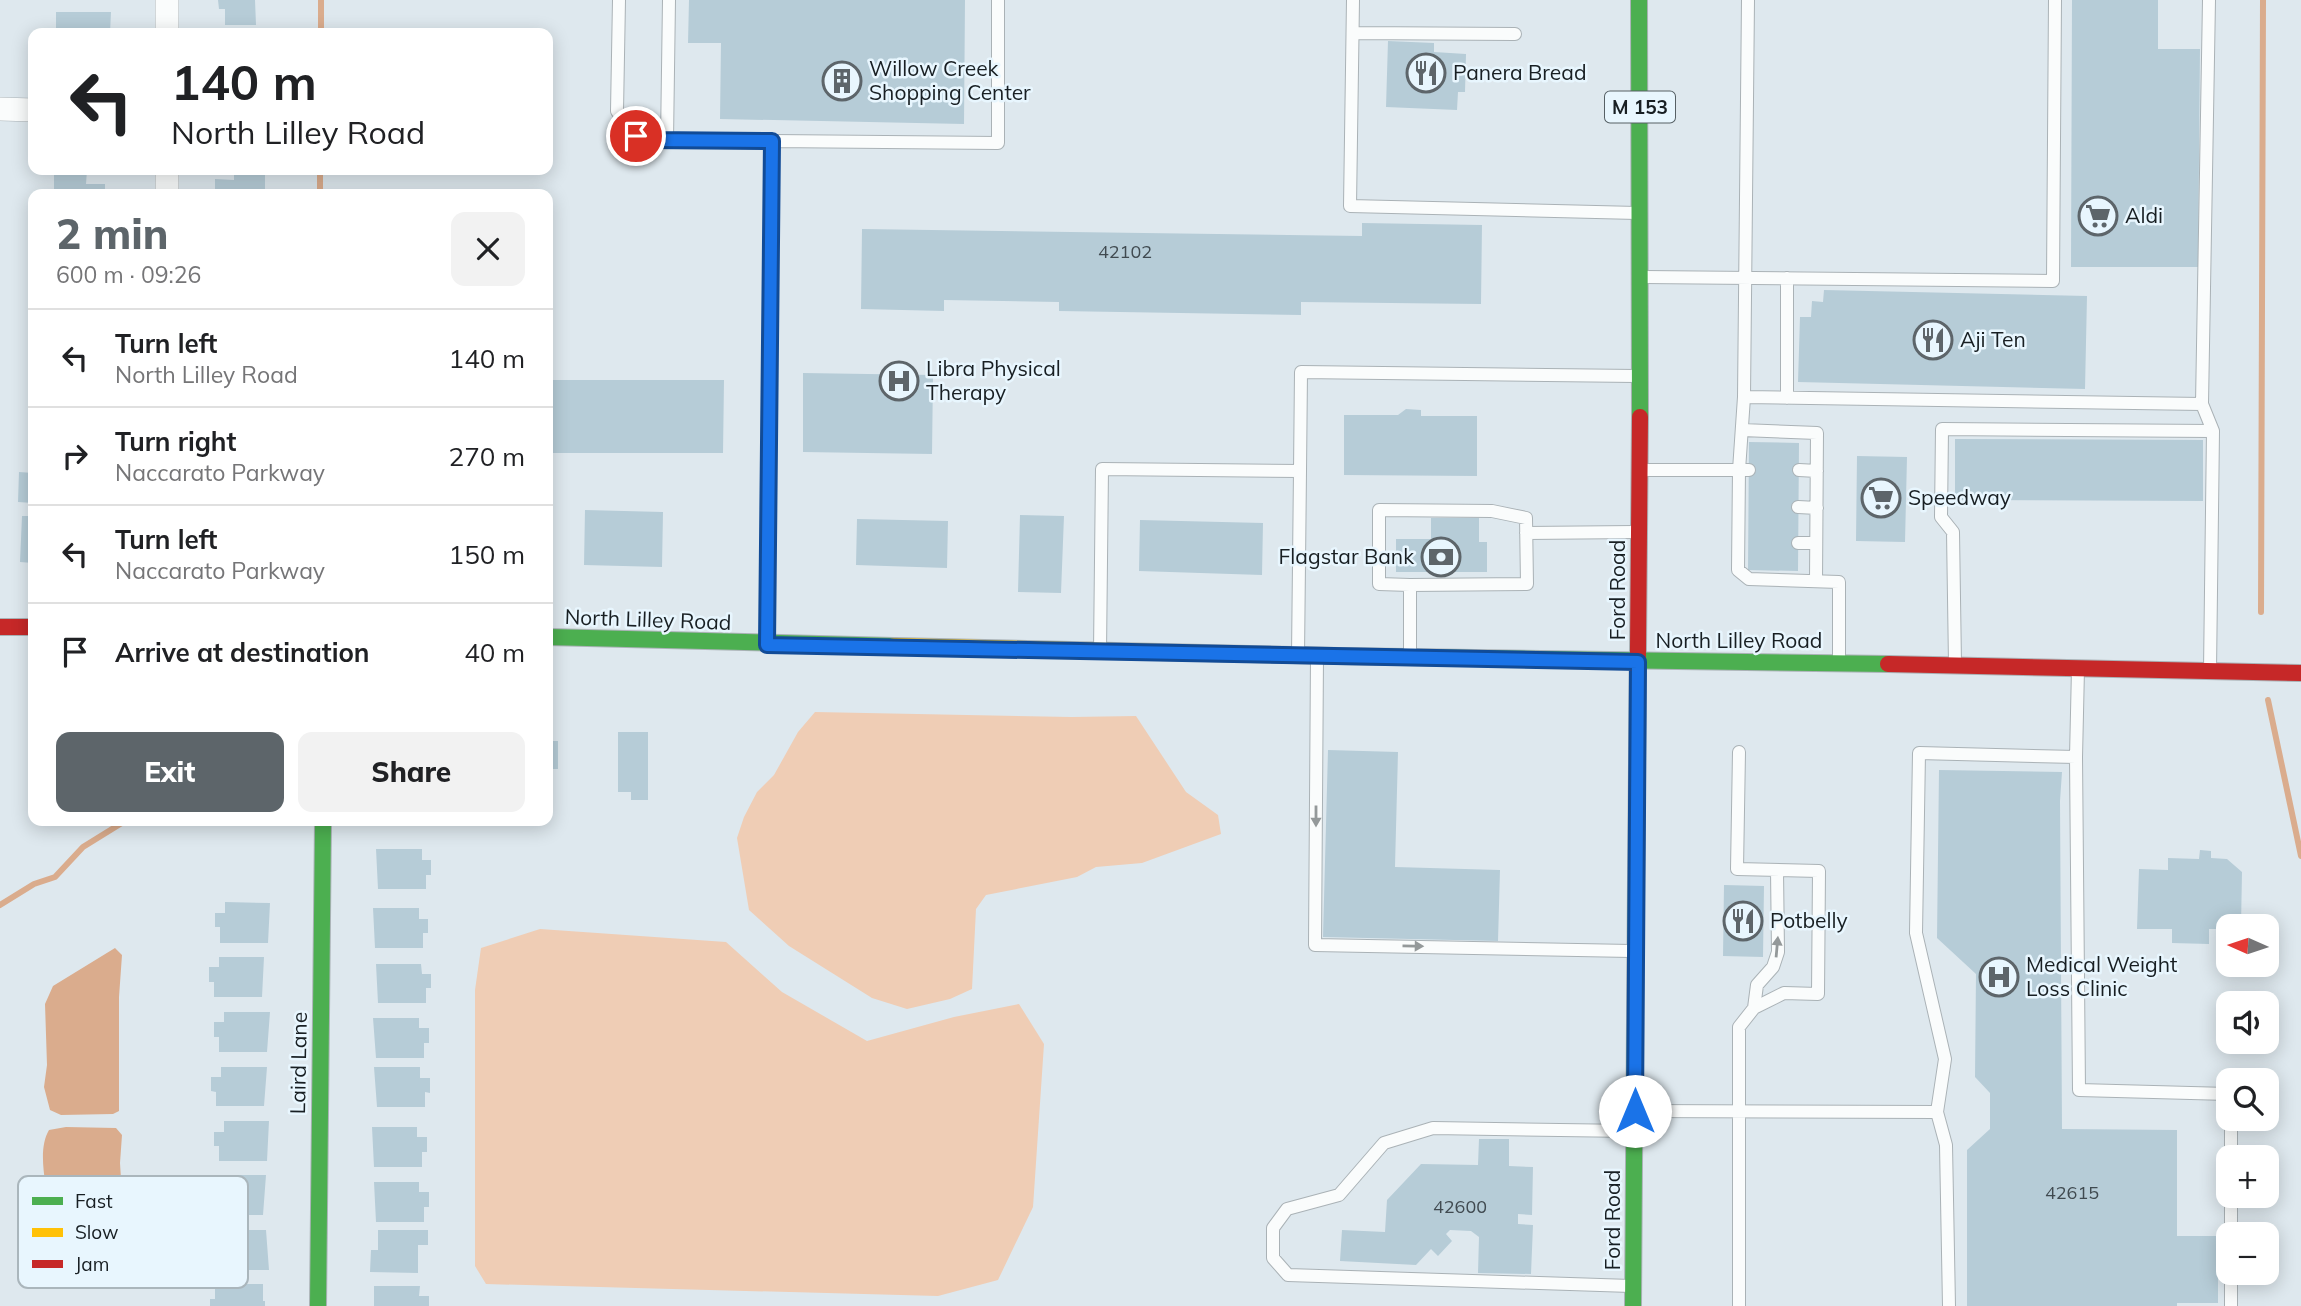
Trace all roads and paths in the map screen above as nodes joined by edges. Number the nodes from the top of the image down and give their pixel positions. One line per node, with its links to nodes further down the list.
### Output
1 (167, 0): 10 (street)
2 (619, 0): 15 (lane)
3 (669, 0): 15 (lane)
4 (998, 0): 16 (lane)
5 (1353, 0): 11 (lane)
6 (1639, 0): 17 (street, Ford Road / M 153)
7 (1748, 0): 19 (lane)
8 (2055, 0): 20 (lane)
9 (2209, 0): 24 (lane)
10 (167, 28)
11 (1353, 33): 12 (lane); 17 (lane)
12 (1515, 34)
13 (0, 110): 14 (street)
14 (28, 110)
15 (667, 140): 16 (lane)
16 (772, 141): 43 (lane)
17 (1641, 213): 18 (street, Ford Road / M 153)
18 (1640, 277): 19 (lane); 21 (street, Ford Road / M 153)
19 (1746, 278): 20 (lane); 22 (lane)
20 (1787, 278): 23 (lane)
21 (1640, 376): 27 (street, Ford Road / M 153); 30 (lane)
22 (1744, 397): 23 (lane); 25 (lane)
23 (1787, 398): 24 (lane)
24 (2202, 404): 26 (lane)
25 (1742, 430): 28 (lane); 31 (lane)
26 (2213, 431): 50 (lane); 52 (lane)
27 (1639, 470): 28 (lane); 34 (street, Ford Road / M 153)
28 (1744, 470): 38 (lane)
29 (1799, 470): 31 (lane)
30 (1300, 471): 44 (lane); 45 (lane)
31 (1817, 471): 33 (lane)
32 (1798, 508): 33 (lane)
33 (1817, 508): 37 (lane)
34 (1639, 532): 35 (lane); 48 (street, Ford Road / M 153)
35 (1526, 533): 39 (lane); 39 (lane)
36 (1798, 543): 37 (lane)
37 (1816, 543): 38 (lane)
38 (1816, 581): 49 (lane)
39 (1410, 585): 47 (lane)
40 (0, 627): 41 (street)
41 (28, 627)
42 (553, 637): 43 (street, North Lilley Road)
43 (767, 645): 44 (street, North Lilley Road)
44 (1100, 652): 45 (street, North Lilley Road)
45 (1298, 656): 46 (street, North Lilley Road)
46 (1317, 656): 47 (street, North Lilley Road); 58 (lane, one-way to 58)
47 (1410, 657): 48 (street, North Lilley Road)
48 (1638, 662): 49 (street, North Lilley Road); 58 (street, Ford Road / M 153)
49 (1839, 662): 50 (street, North Lilley Road)
50 (1955, 667): 51 (street, North Lilley Road)
51 (2078, 669): 52 (street, North Lilley Road); 55 (lane)
52 (2210, 672): 53 (street, North Lilley Road)
53 (2301, 673)
54 (1739, 752): 57 (lane)
55 (2076, 757): 60 (lane); 63 (lane)
56 (323, 826): 67 (street, Laird Lane)
57 (1777, 870): 59 (lane, one-way to 57); 59 (lane)
58 (1636, 951): 61 (street, Ford Road / M 153)
59 (1754, 1008): 62 (lane)
60 (2216, 1094)
61 (1635, 1111): 62 (lane); 64 (street, Ford Road / M 153)
62 (1737, 1111): 63 (lane); 69 (lane)
63 (1937, 1112): 70 (lane)
64 (1635, 1132): 66 (street, Ford Road / M 153); 66 (lane)
65 (2231, 1285): 71 (lane)
66 (1633, 1286): 68 (street, Ford Road / M 153)
67 (318, 1306)
68 (1633, 1306)
69 (1739, 1306)
70 (1949, 1306)
71 (2231, 1306)

